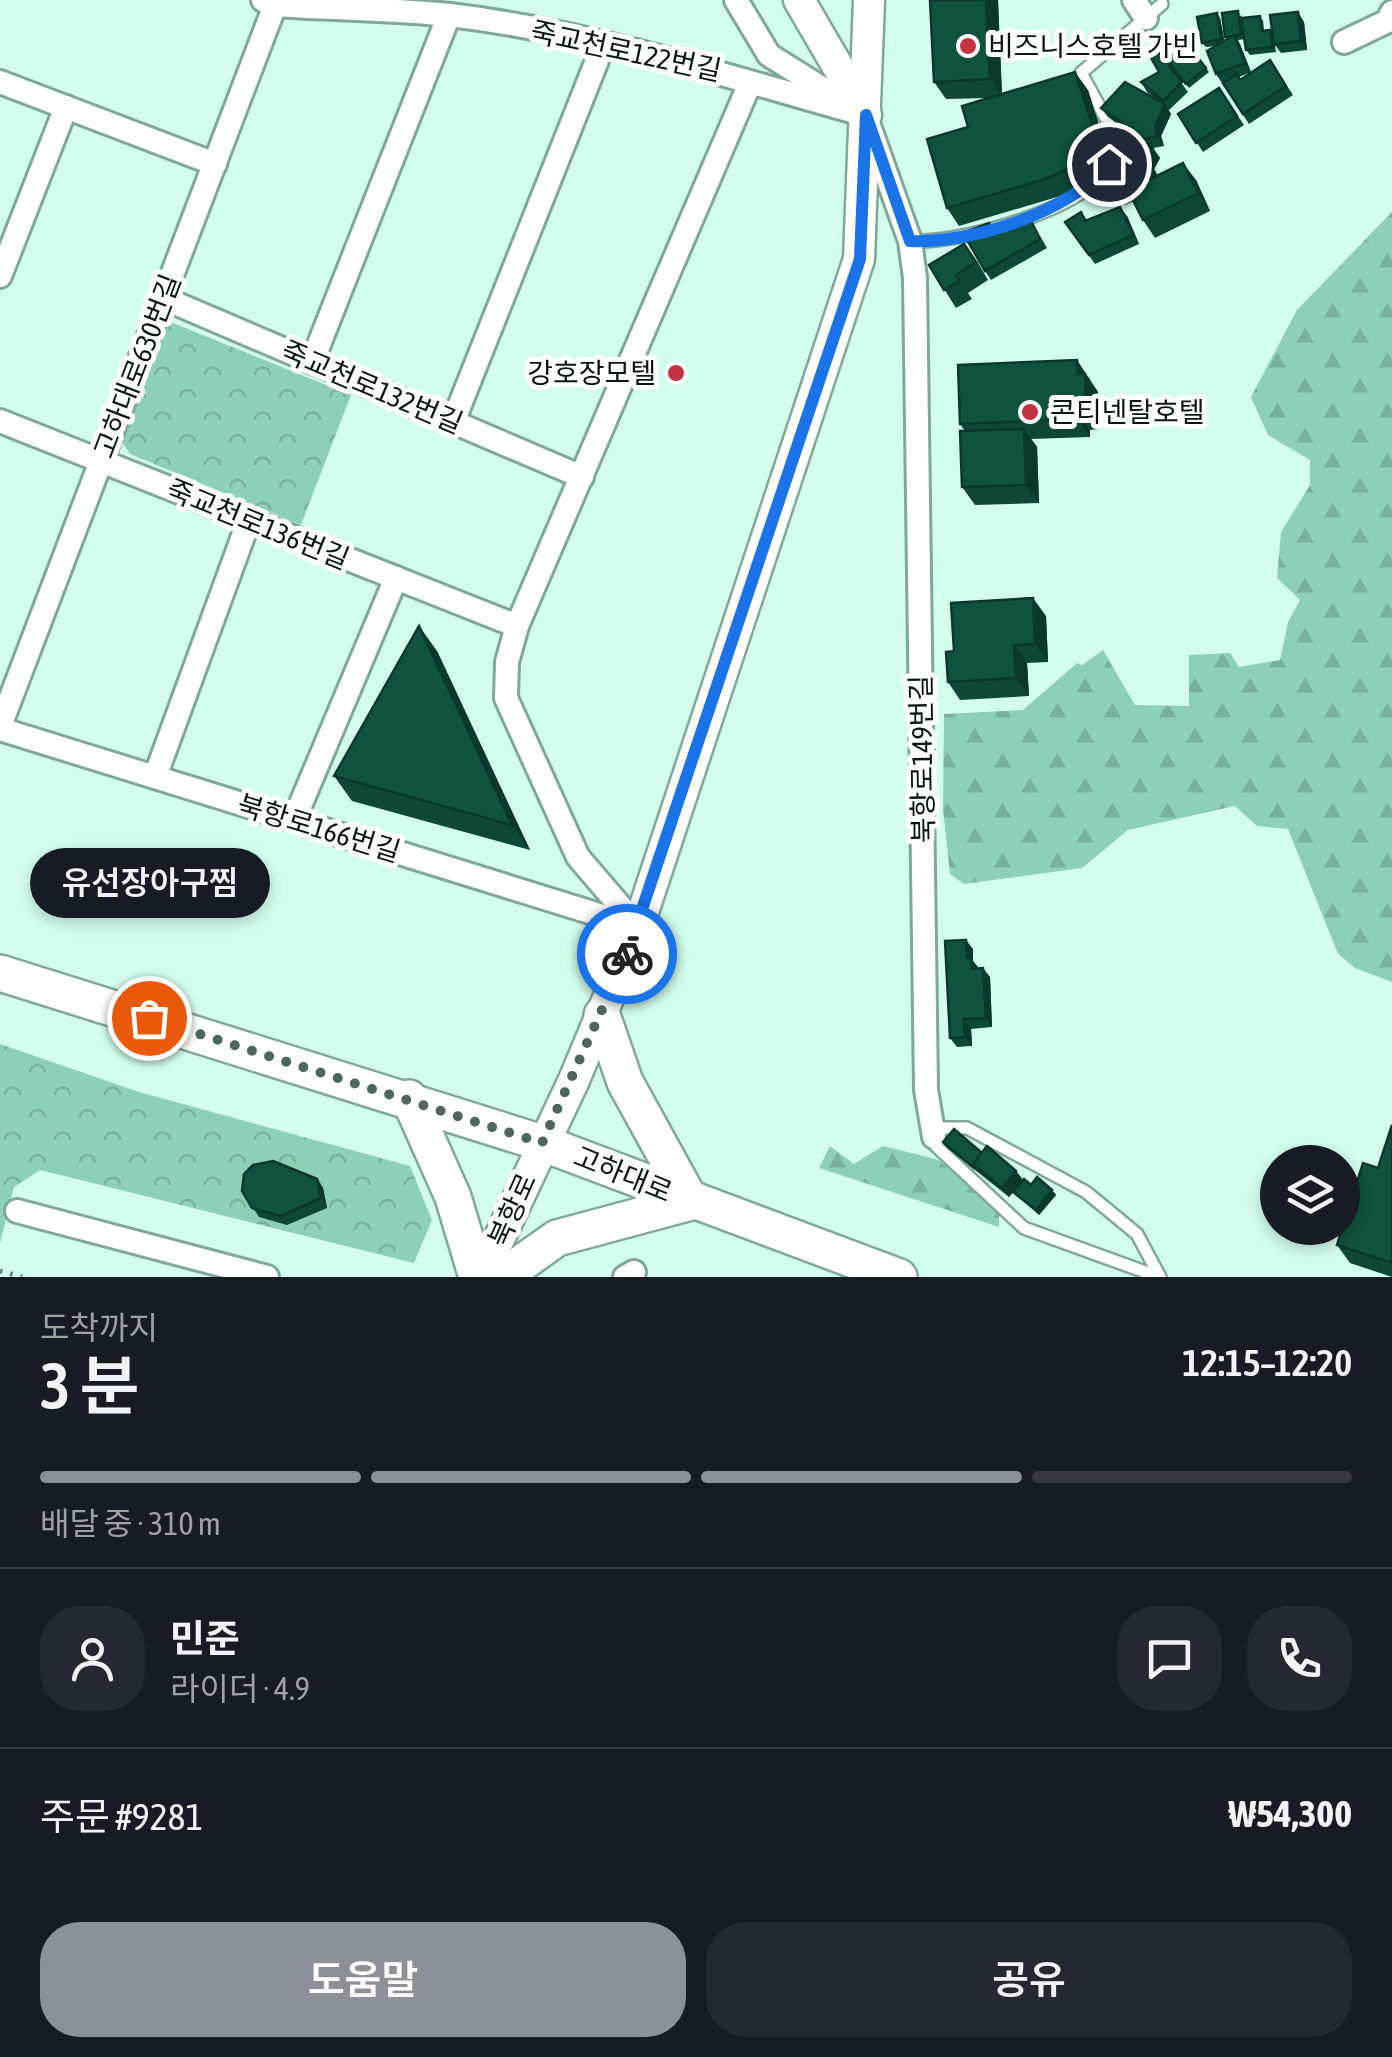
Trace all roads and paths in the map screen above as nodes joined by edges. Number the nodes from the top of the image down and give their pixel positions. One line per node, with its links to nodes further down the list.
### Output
1 (736, 0): 14 (street)
2 (799, 0): 14 (street)
3 (869, 0): 14 (street, 북항로)
4 (268, 2): 5 (street, 죽교천로122번길); 15 (street, 고하대로630번길)
5 (410, 7): 8 (street, 죽교천로122번길)
6 (1148, 7): 16 (lane)
7 (1392, 12): 9 (street)
8 (449, 15): 10 (street, 죽교천로122번길); 19 (street)
9 (1344, 42)
10 (604, 43): 12 (street, 죽교천로122번길); 21 (street)
11 (0, 82): 13 (street)
12 (750, 83): 14 (street, 죽교천로122번길); 23 (street)
13 (66, 107): 15 (street); 17 (street)
14 (866, 115): 16 (street, 북항로149번길); 30 (street, 북항로)
15 (214, 164): 18 (street, 고하대로630번길)
16 (910, 241): 34 (street, 북항로149번길)
17 (0, 276)
18 (163, 298): 19 (street, 죽교천로132번길); 22 (street, 고하대로630번길)
19 (312, 362): 21 (street, 죽교천로132번길)
20 (0, 422): 22 (street, 죽교천로136번길)
21 (453, 422): 23 (street, 죽교천로132번길)
22 (101, 461): 24 (street, 죽교천로136번길); 27 (street, 고하대로630번길)
23 (582, 477): 26 (street)
24 (250, 520): 25 (street, 죽교천로136번길); 28 (street)
25 (396, 578): 26 (street, 죽교천로136번길); 29 (street)
26 (517, 626): 30 (street)
27 (0, 728): 28 (street, 북항로166번길)
28 (154, 777): 29 (street, 북항로166번길)
29 (294, 820): 30 (street, 북항로166번길)
30 (638, 926): 32 (street, 북항로)
31 (0, 973): 33 (main road, 고하대로)
32 (602, 1015): 35 (street, 북항로); 36 (main road)
33 (410, 1098): 35 (main road, 고하대로); 41 (main road)
34 (934, 1132): 44 (lane); 44 (lane)
35 (542, 1143): 36 (main road, 고하대로); 41 (street, 북항로)
36 (691, 1202): 42 (main road); 43 (main road, 고하대로)
37 (17, 1211): 40 (street)
38 (0, 1271): 39 (path)
39 (22, 1277)
40 (267, 1277)
41 (479, 1277)
42 (502, 1277)
43 (900, 1277)
44 (1159, 1277)

